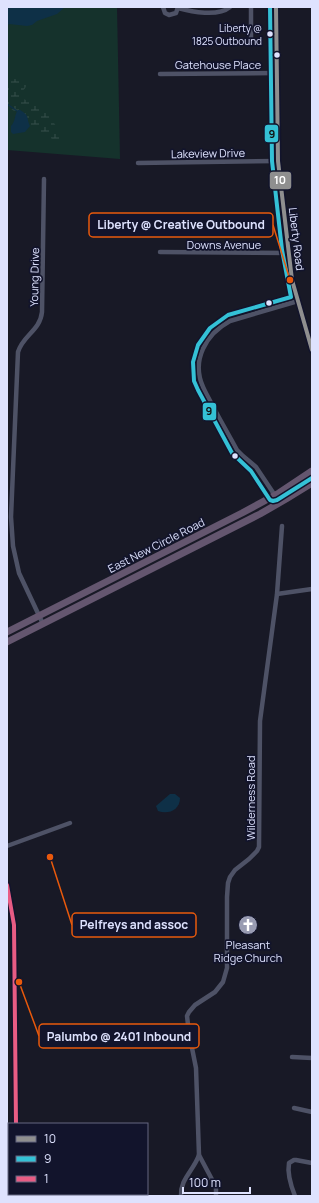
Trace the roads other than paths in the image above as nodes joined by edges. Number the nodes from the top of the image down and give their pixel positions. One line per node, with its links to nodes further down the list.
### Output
1 (163, 7): 5 (street)
2 (230, 7): 5 (street)
3 (251, 7): 6 (street)
4 (276, 7): 7 (main road, Liberty Road)
5 (178, 8)
6 (251, 40)
7 (276, 73): 8 (street, Gatehouse Place); 9 (main road, Liberty Road)
8 (160, 74)
9 (278, 161): 10 (street, Lakeview Drive); 13 (main road, Liberty Road)
10 (138, 163)
11 (44, 179): 17 (street, Young Drive)
12 (160, 252): 13 (street, Downs Avenue)
13 (288, 253): 14 (main road, Liberty Road)
14 (298, 301): 15 (main road, Liberty Road); 20 (street)
15 (312, 350)
16 (7, 444): 17 (street)
17 (14, 446): 25 (street, Young Drive)
18 (312, 471): 20 (highway, East New Circle Road)
19 (312, 483): 21 (highway, East New Circle Road)
20 (274, 495): 21 (street); 25 (highway, East New Circle Road)
21 (280, 503): 26 (highway, East New Circle Road)
22 (282, 526): 24 (street)
23 (312, 589): 24 (street)
24 (277, 594): 37 (street, Wilderness Road)
25 (39, 616): 26 (street, Young Drive); 27 (highway, East New Circle Road)
26 (43, 624): 28 (highway, East New Circle Road)
27 (7, 632)
28 (7, 642)
29 (70, 823): 30 (street)
30 (7, 846)
31 (7, 884): 36 (street)
32 (292, 1057): 33 (street)
33 (312, 1058)
34 (294, 1108): 35 (street)
35 (312, 1112)
36 (16, 1123)
37 (200, 1155): 39 (street); 40 (street, Wilderness Road)
38 (312, 1163): 41 (street)
39 (181, 1196)
40 (216, 1196)
41 (295, 1196)

